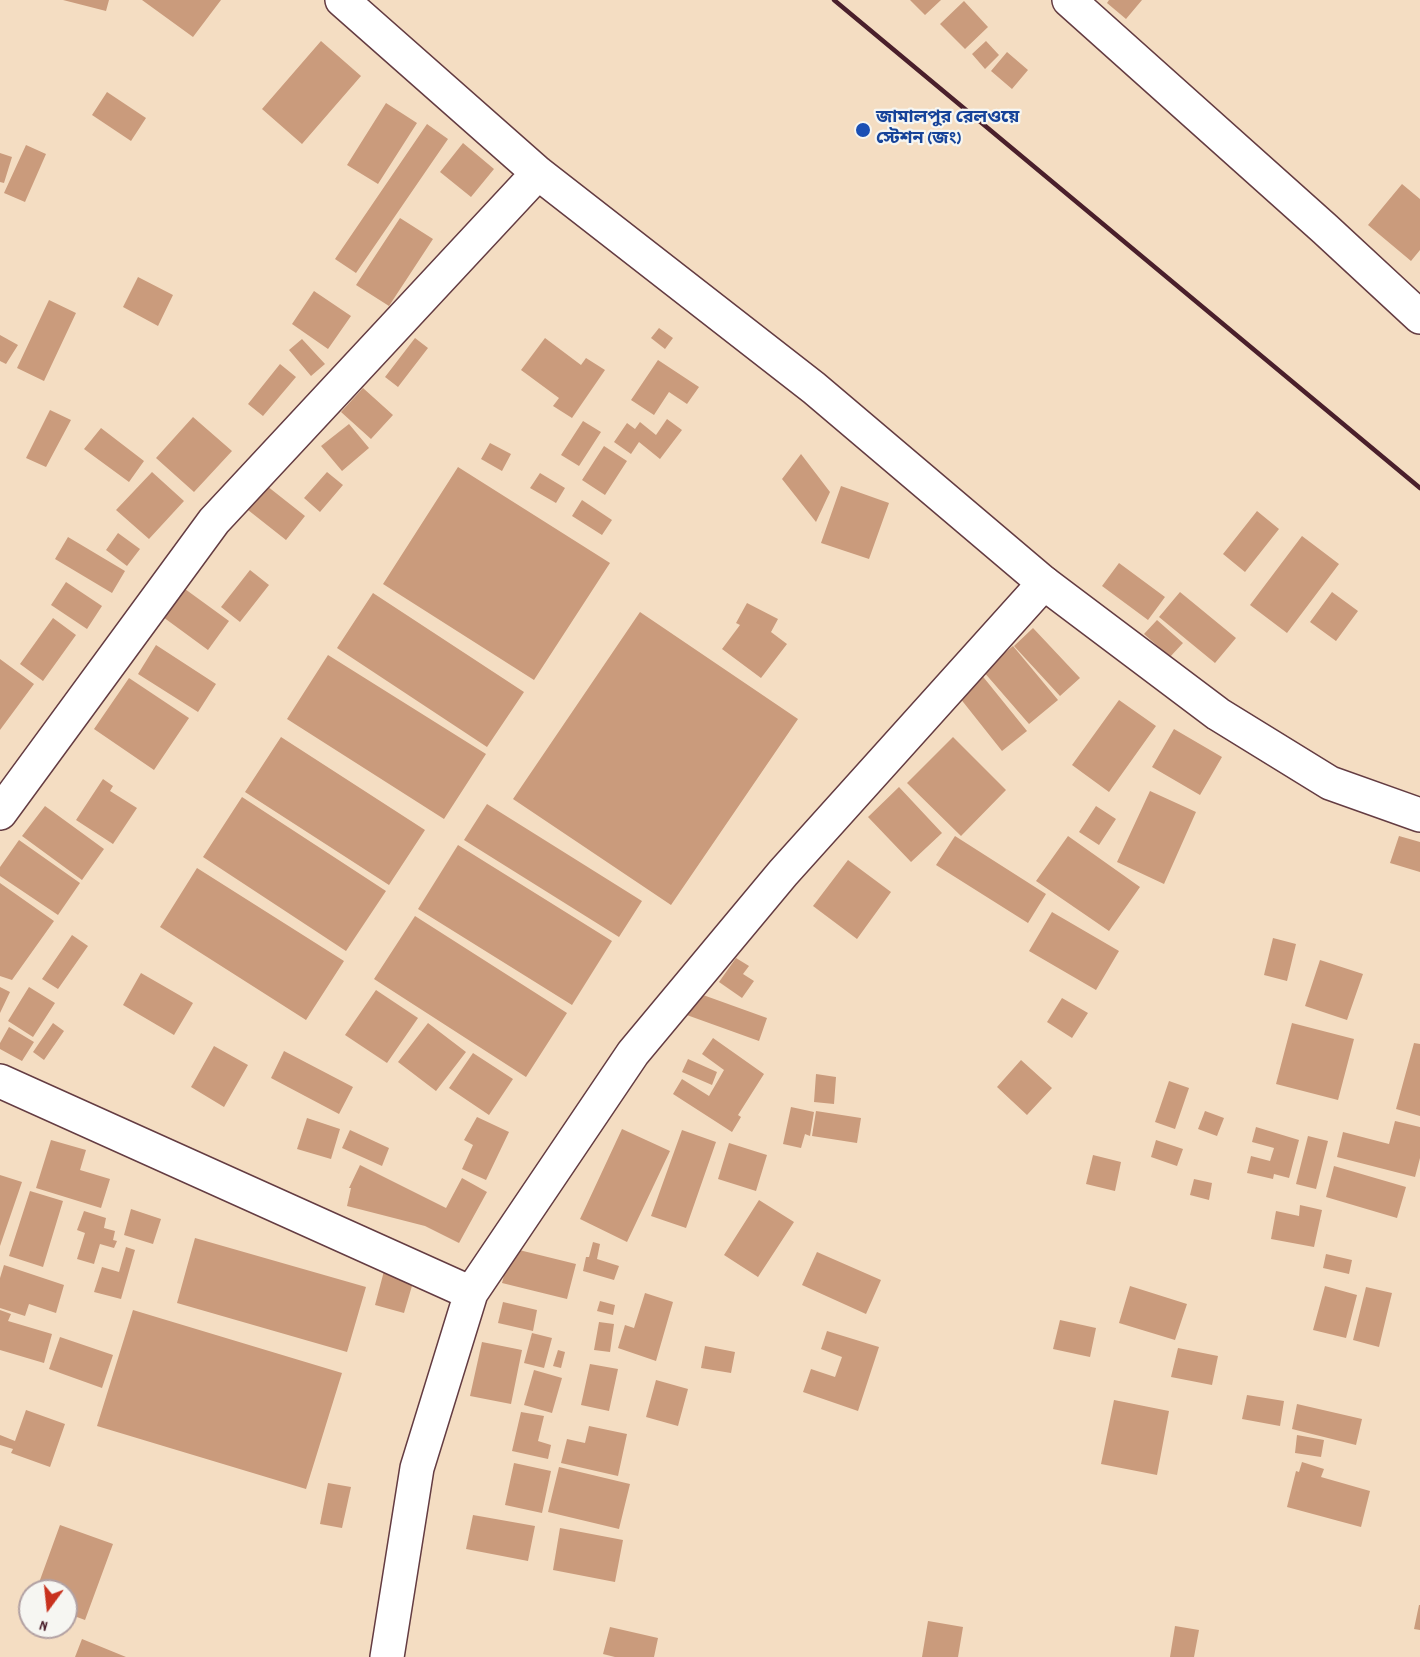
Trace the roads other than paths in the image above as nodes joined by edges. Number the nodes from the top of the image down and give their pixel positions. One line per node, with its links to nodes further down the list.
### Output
1 (342, 0): 3 (street)
2 (1069, 0): 4 (street)
3 (538, 172): 5 (street); 6 (street)
4 (1420, 317)
5 (1044, 583): 7 (street); 9 (street)
6 (0, 813)
7 (1420, 815)
8 (0, 1081): 9 (street)
9 (471, 1293): 10 (street)
10 (387, 1657)

